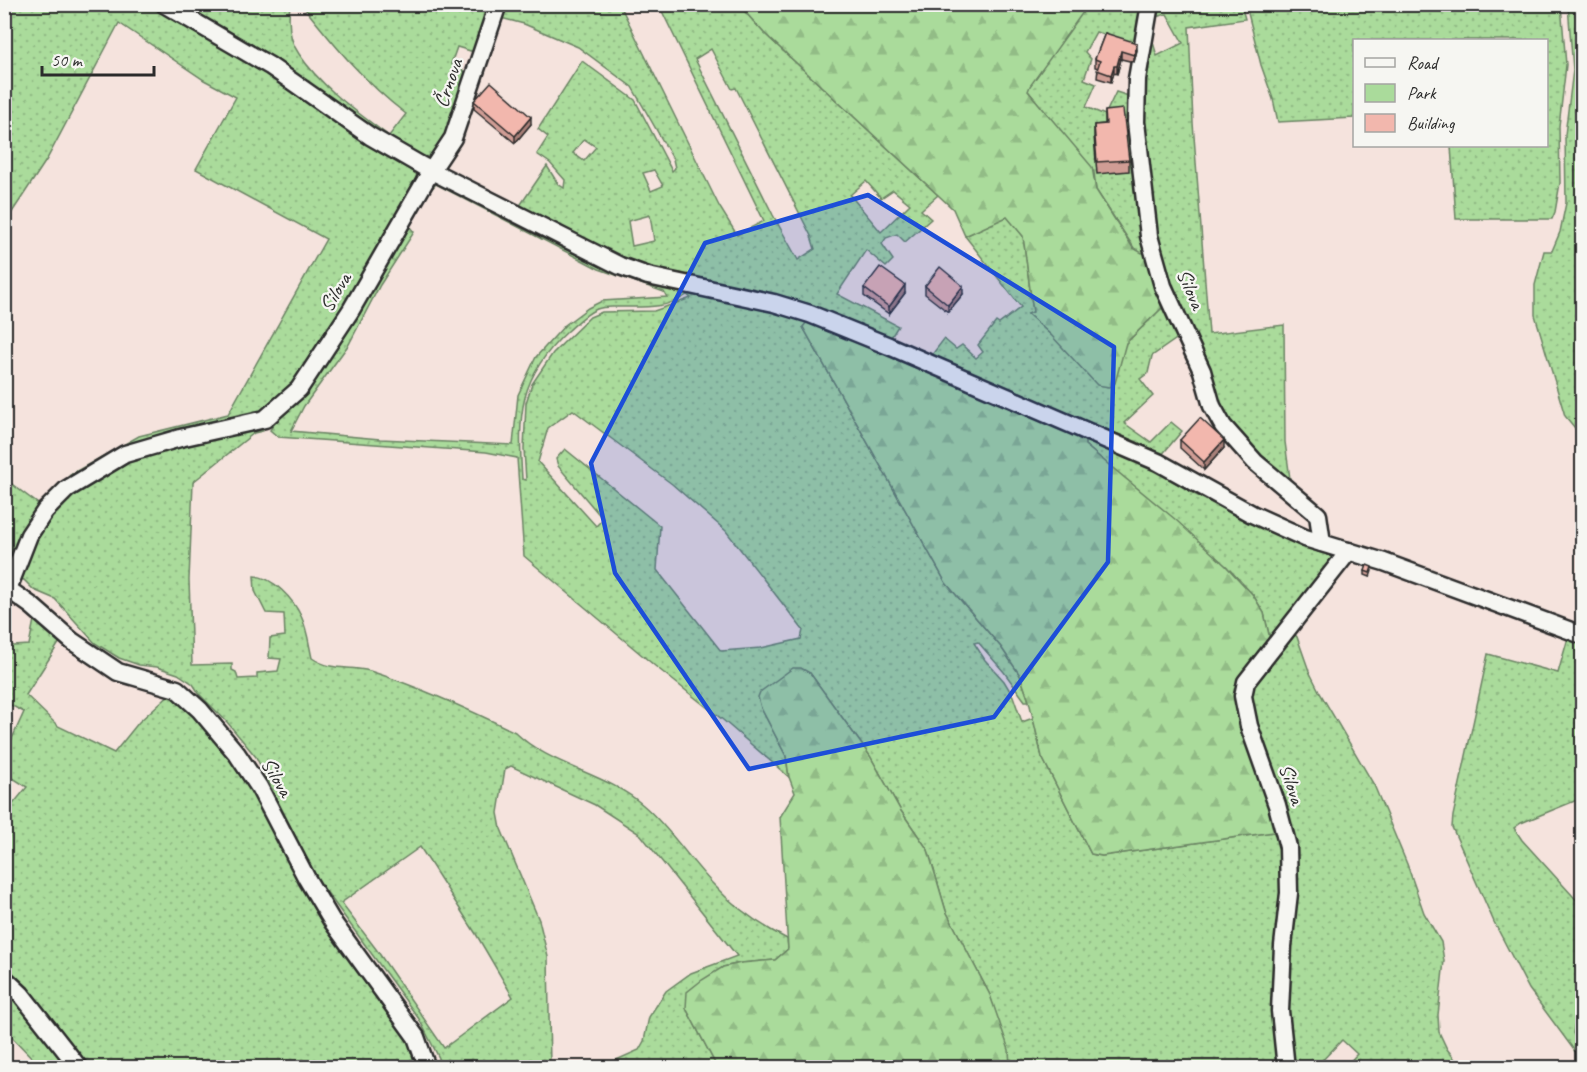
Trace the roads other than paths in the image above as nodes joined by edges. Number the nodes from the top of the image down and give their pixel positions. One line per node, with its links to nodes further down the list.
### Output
1 (164, 4): 4 (street)
2 (498, 4): 4 (street, Črnova)
3 (1150, 4): 5 (street, Silova)
4 (431, 171): 5 (street); 7 (street, Silova)
5 (1322, 543): 6 (street)
6 (1349, 551): 8 (street); 12 (street, Silova)
7 (6, 591): 11 (street, Silova)
8 (1582, 635)
9 (4, 978): 10 (street)
10 (79, 1068)
11 (427, 1068)
12 (1286, 1068)

